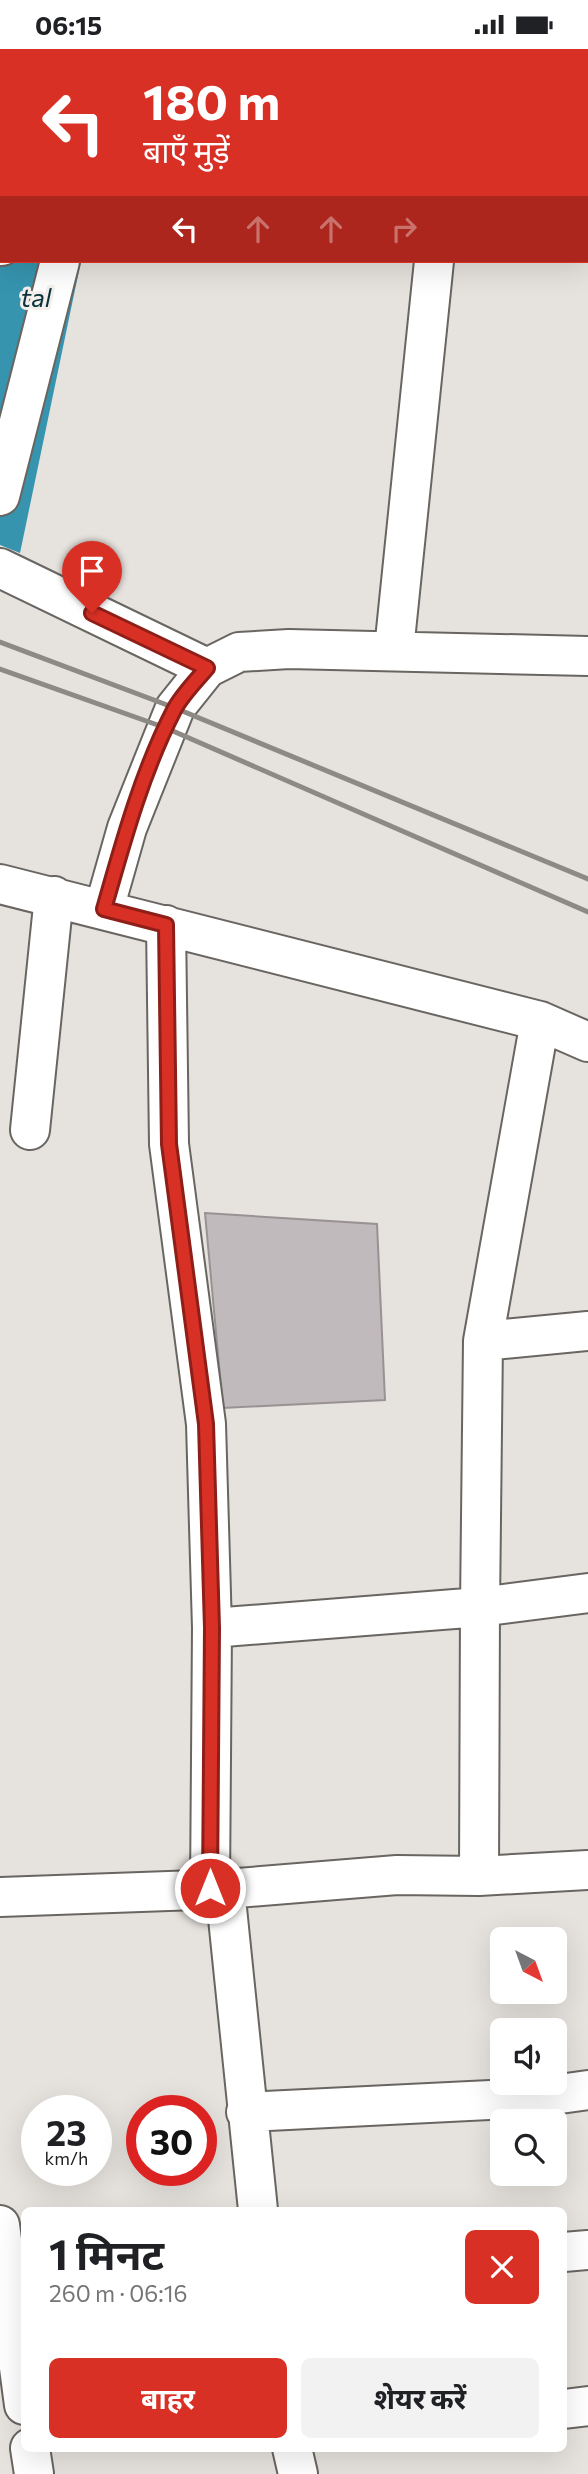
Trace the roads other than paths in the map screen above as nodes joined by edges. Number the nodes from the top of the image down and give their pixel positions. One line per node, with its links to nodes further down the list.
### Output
1 (59, 263): 3 (street)
2 (433, 263): 5 (street)
3 (0, 496)
4 (0, 568): 7 (street)
5 (394, 650): 6 (street); 7 (street)
6 (588, 656)
7 (207, 668): 10 (street)
8 (6, 882): 9 (street)
9 (54, 896): 10 (street); 14 (street)
10 (104, 909): 11 (street)
11 (166, 925): 12 (street); 19 (street)
12 (540, 1021): 13 (street); 16 (street)
13 (588, 1042)
14 (30, 1130)
15 (588, 1331): 16 (street)
16 (483, 1341): 18 (street)
17 (588, 1593): 18 (street)
18 (480, 1607): 19 (street); 21 (street)
19 (212, 1628): 22 (street)
20 (588, 1870): 21 (street)
21 (479, 1876): 22 (street)
22 (218, 1888): 23 (street); 25 (street)
23 (0, 1897)
24 (588, 2090): 25 (street)
25 (246, 2112): 26 (street)
26 (257, 2207)
27 (0, 2225): 30 (street)
28 (588, 2250): 29 (street)
29 (567, 2252)
30 (21, 2382)
31 (588, 2406): 32 (street)
32 (567, 2409)
33 (31, 2452): 34 (street)
34 (34, 2474)

